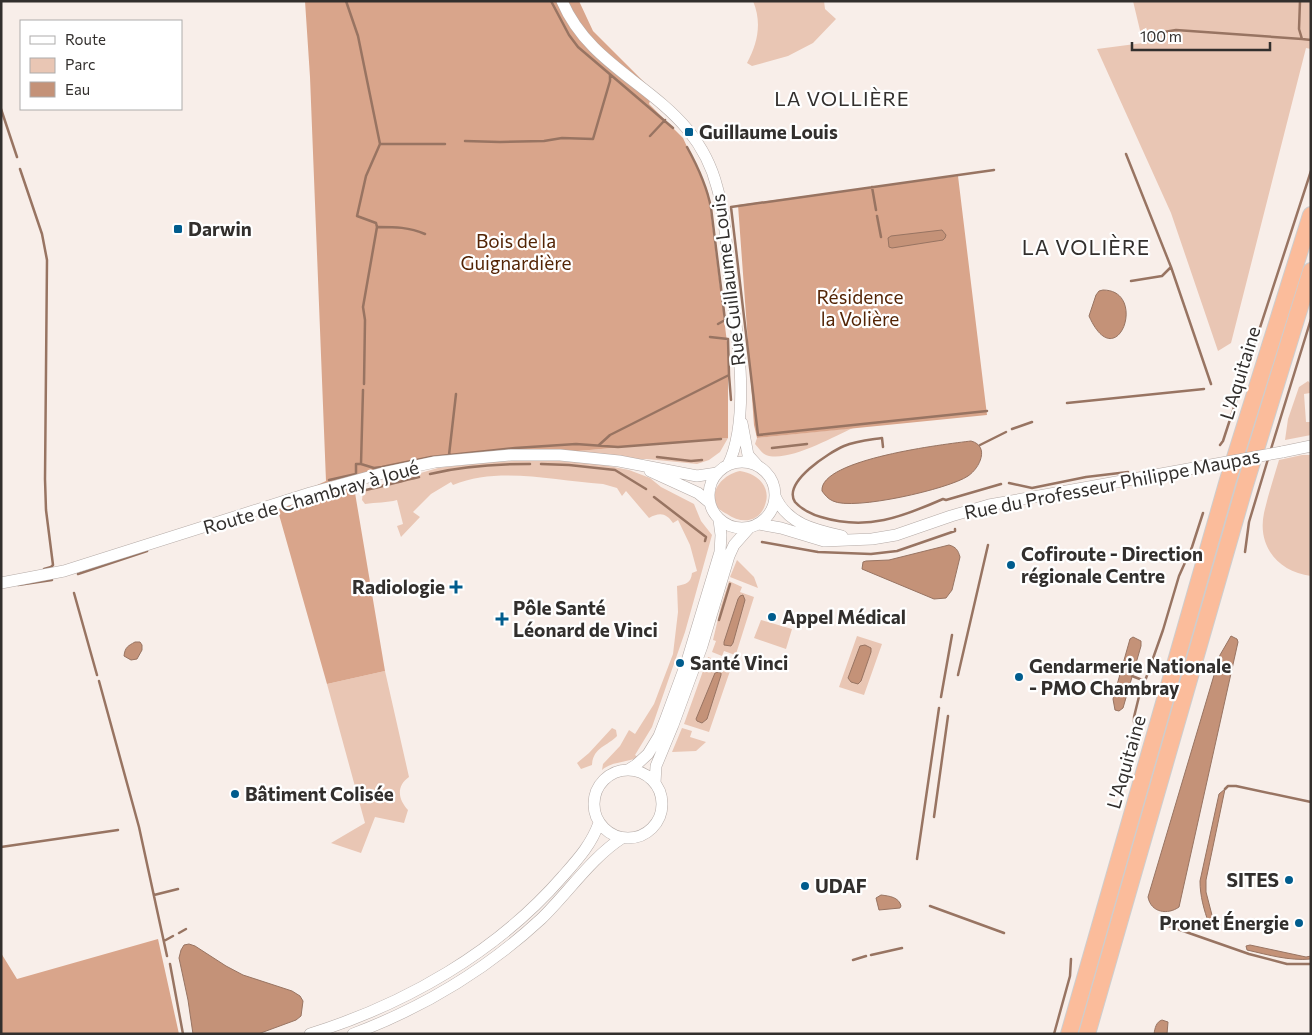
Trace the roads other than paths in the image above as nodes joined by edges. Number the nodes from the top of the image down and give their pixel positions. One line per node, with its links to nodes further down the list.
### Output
1 (562, 1): 4 (street, Rue Guillaume Louis)
2 (1311, 215): 22 (highway, L'Aquitaine)
3 (1311, 271): 23 (highway, L'Aquitaine)
4 (740, 410): 6 (street, Rue Guillaume Louis); 7 (street, Rue Guillaume Louis)
5 (1311, 446): 14 (street, Rue du Professeur Philippe Maupas, bridge)
6 (728, 465): 7 (street); 9 (street)
7 (757, 465): 10 (street)
8 (640, 466): 9 (street, Route de Chambray à Joué); 11 (street, Route de Chambray à Joué); 15 (street, Route de Chambray à Joué)
9 (717, 473): 11 (street)
10 (775, 496): 13 (street); 14 (street, Rue du Professeur Philippe Maupas)
11 (709, 502): 12 (street)
12 (719, 520): 13 (street); 16 (street)
13 (754, 526): 14 (street, Rue du Professeur Philippe Maupas); 17 (street)
14 (856, 539)
15 (1, 583)
16 (628, 770): 17 (street); 18 (street)
17 (655, 783): 19 (street)
18 (599, 823): 19 (street); 20 (street)
19 (622, 838): 21 (street)
20 (310, 1034)
21 (353, 1034)
22 (1069, 1034)
23 (1087, 1034)

